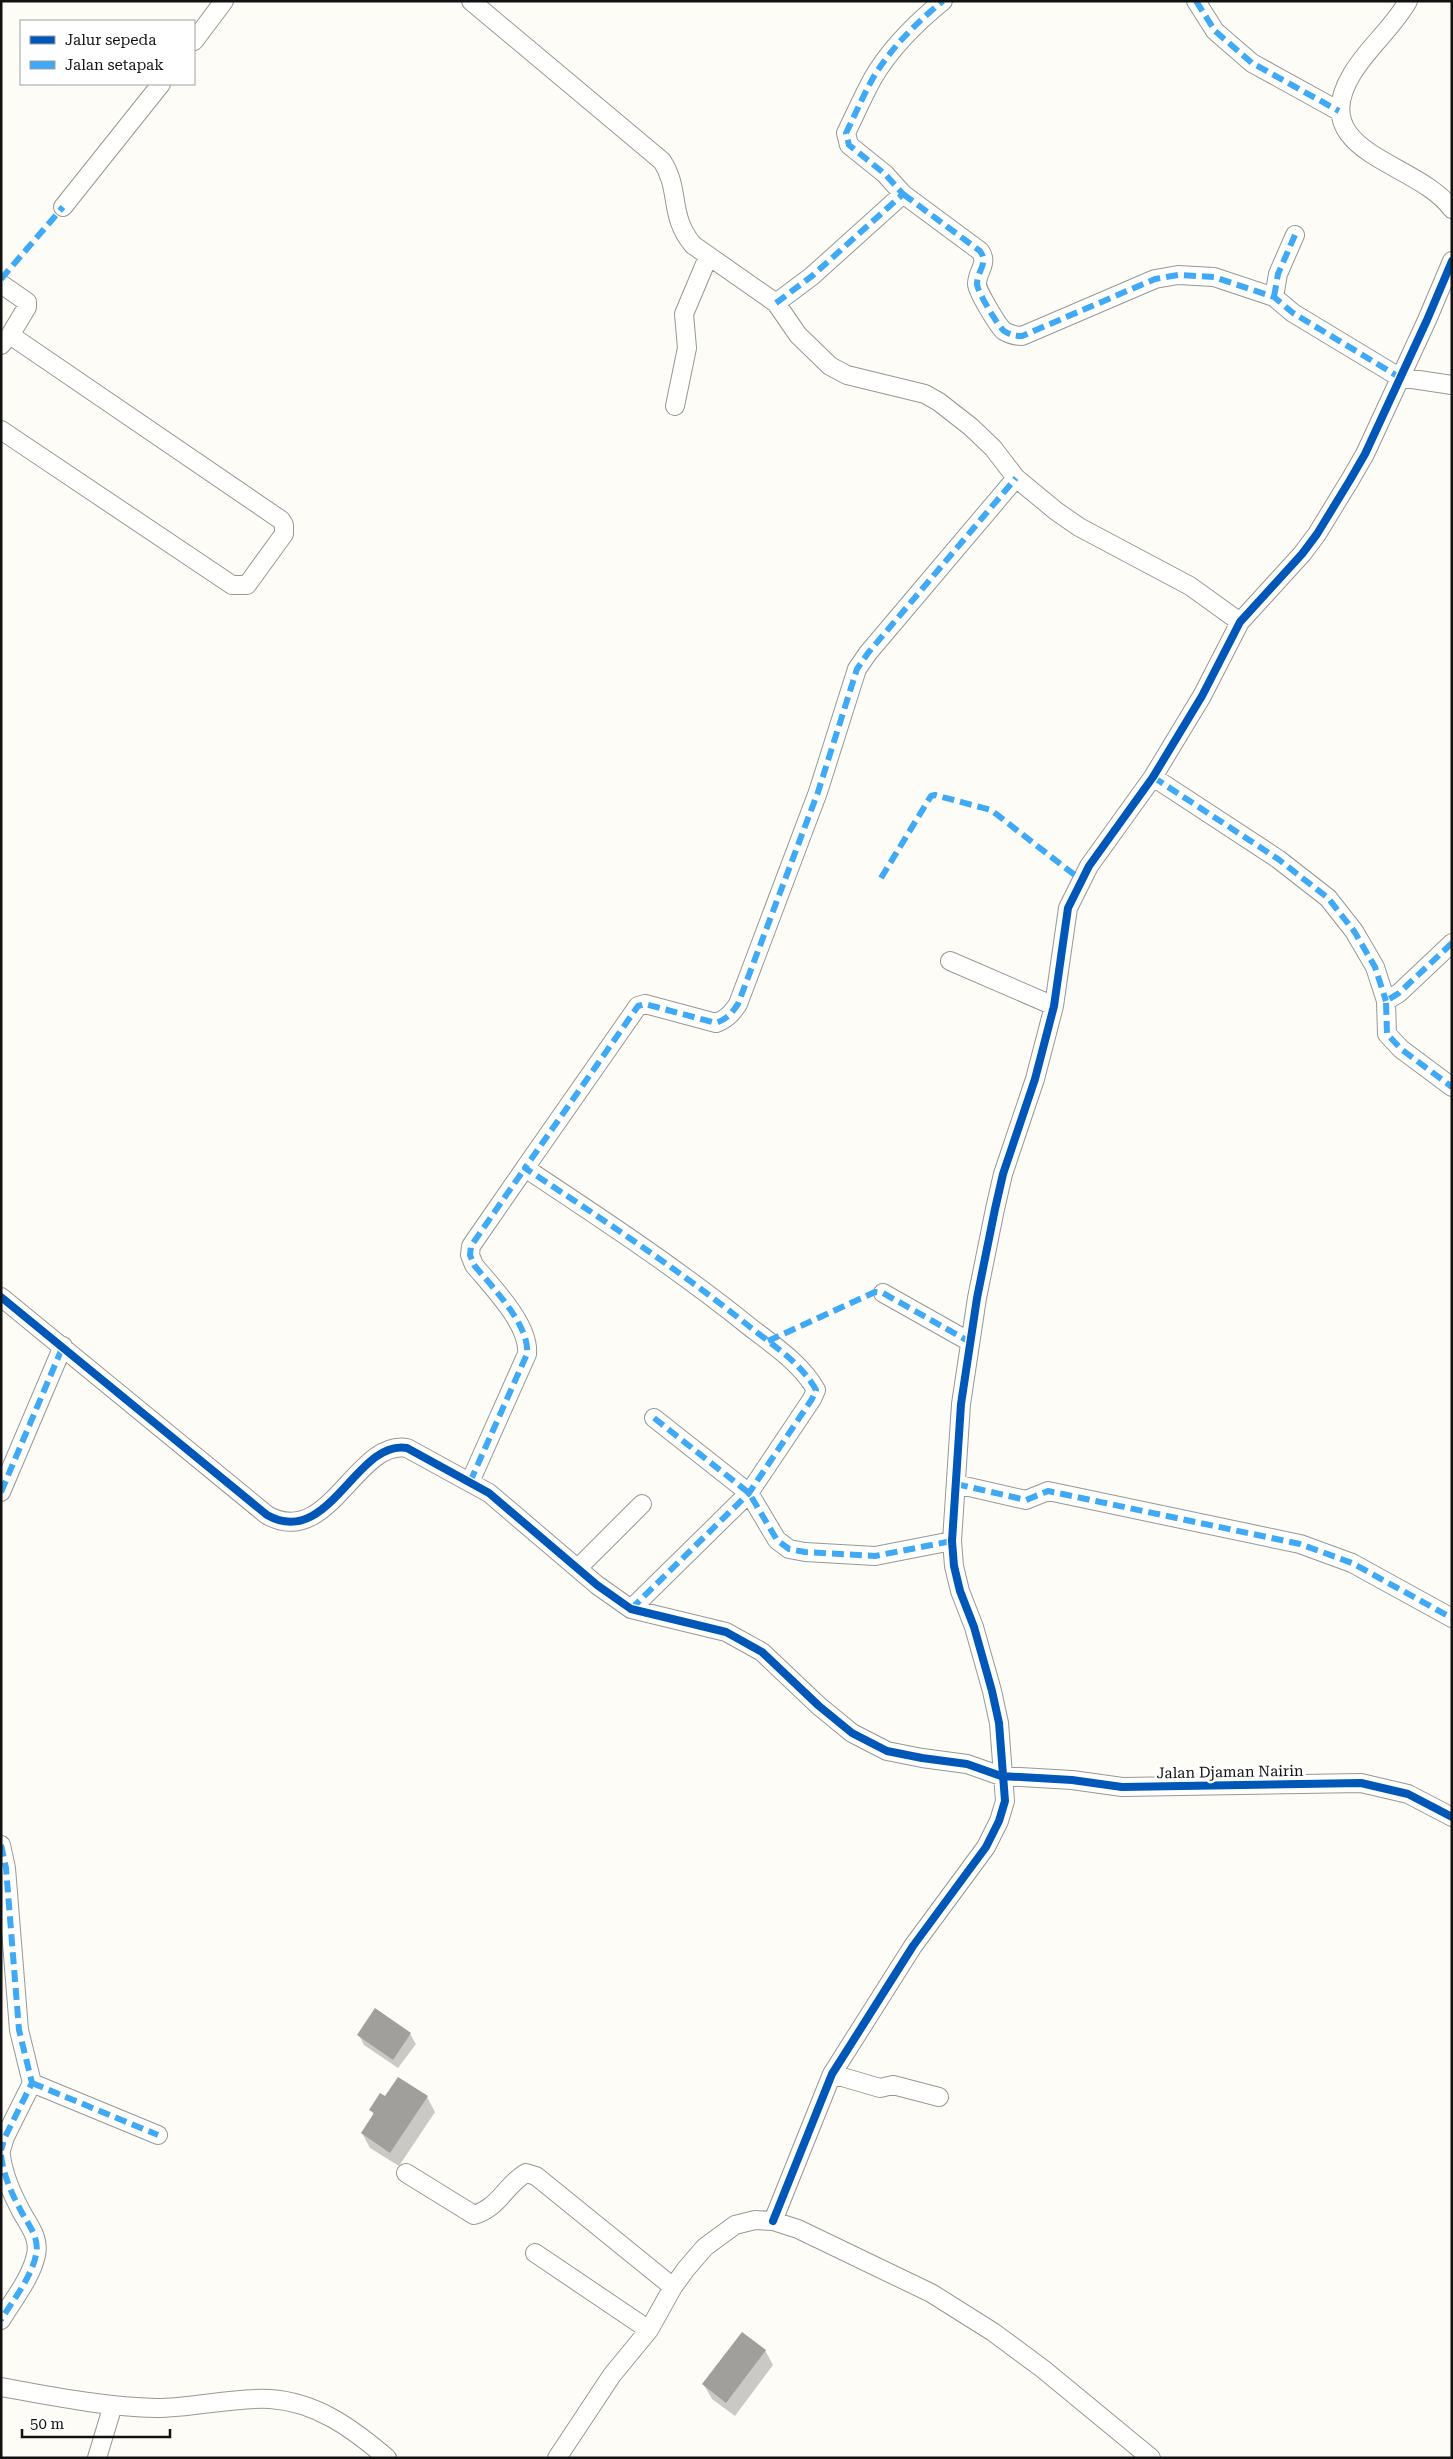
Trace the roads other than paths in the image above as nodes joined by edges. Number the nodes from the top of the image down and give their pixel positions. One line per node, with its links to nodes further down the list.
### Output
1 (224, 1): 6 (street)
2 (471, 1): 13 (street)
3 (943, 1): 9 (street)
4 (1196, 1): 8 (street)
5 (1408, 1): 8 (street)
6 (195, 40)
7 (160, 85): 10 (street)
8 (1339, 112): 11 (street)
9 (903, 194): 16 (street); 17 (street)
10 (63, 207)
11 (1452, 209)
12 (1295, 235): 16 (street)
13 (708, 257): 17 (street); 21 (street)
14 (1452, 261): 19 (street)
15 (1, 284): 18 (street)
16 (1274, 297): 19 (street)
17 (776, 303): 23 (street)
18 (5, 341): 22 (street)
19 (1399, 377): 20 (street); 24 (street)
20 (1452, 385)
21 (675, 406)
22 (1, 430)
23 (1016, 478): 24 (street); 31 (street)
24 (1240, 622): 25 (street)
25 (1153, 777): 28 (street); 29 (street)
26 (1452, 943): 28 (street)
27 (950, 961): 29 (street)
28 (1386, 1001): 30 (street)
29 (1054, 1006): 34 (street)
30 (1452, 1087)
31 (525, 1168): 37 (street); 40 (street)
32 (882, 1294): 34 (street)
33 (1, 1297): 35 (street)
34 (970, 1342): 38 (street)
35 (62, 1346): 37 (street); 39 (street)
36 (654, 1418): 40 (street)
37 (470, 1482): 43 (street)
38 (956, 1484): 42 (street); 45 (street)
39 (1, 1492)
40 (749, 1493): 42 (street); 44 (street)
41 (642, 1504): 43 (street)
42 (952, 1541): 46 (street)
43 (578, 1568): 44 (street)
44 (631, 1609): 46 (street, Jalan Djaman Nairin)
45 (1452, 1618)
46 (1001, 1776): 47 (street, Jalan Djaman Nairin); 49 (street)
47 (1452, 1818)
48 (1, 1845): 50 (street)
49 (832, 2074): 51 (street); 56 (street)
50 (32, 2083): 52 (street); 53 (street)
51 (939, 2097)
52 (158, 2135)
53 (1, 2150)
54 (1, 2155): 59 (street)
55 (406, 2173): 58 (street)
56 (773, 2221): 58 (street); 63 (street)
57 (535, 2253): 60 (street)
58 (673, 2287): 60 (street)
59 (1, 2320)
60 (649, 2330): 66 (street)
61 (1, 2388): 62 (street)
62 (113, 2405): 64 (street); 65 (street)
63 (1150, 2457)
64 (98, 2458)
65 (387, 2458)
66 (557, 2458)

